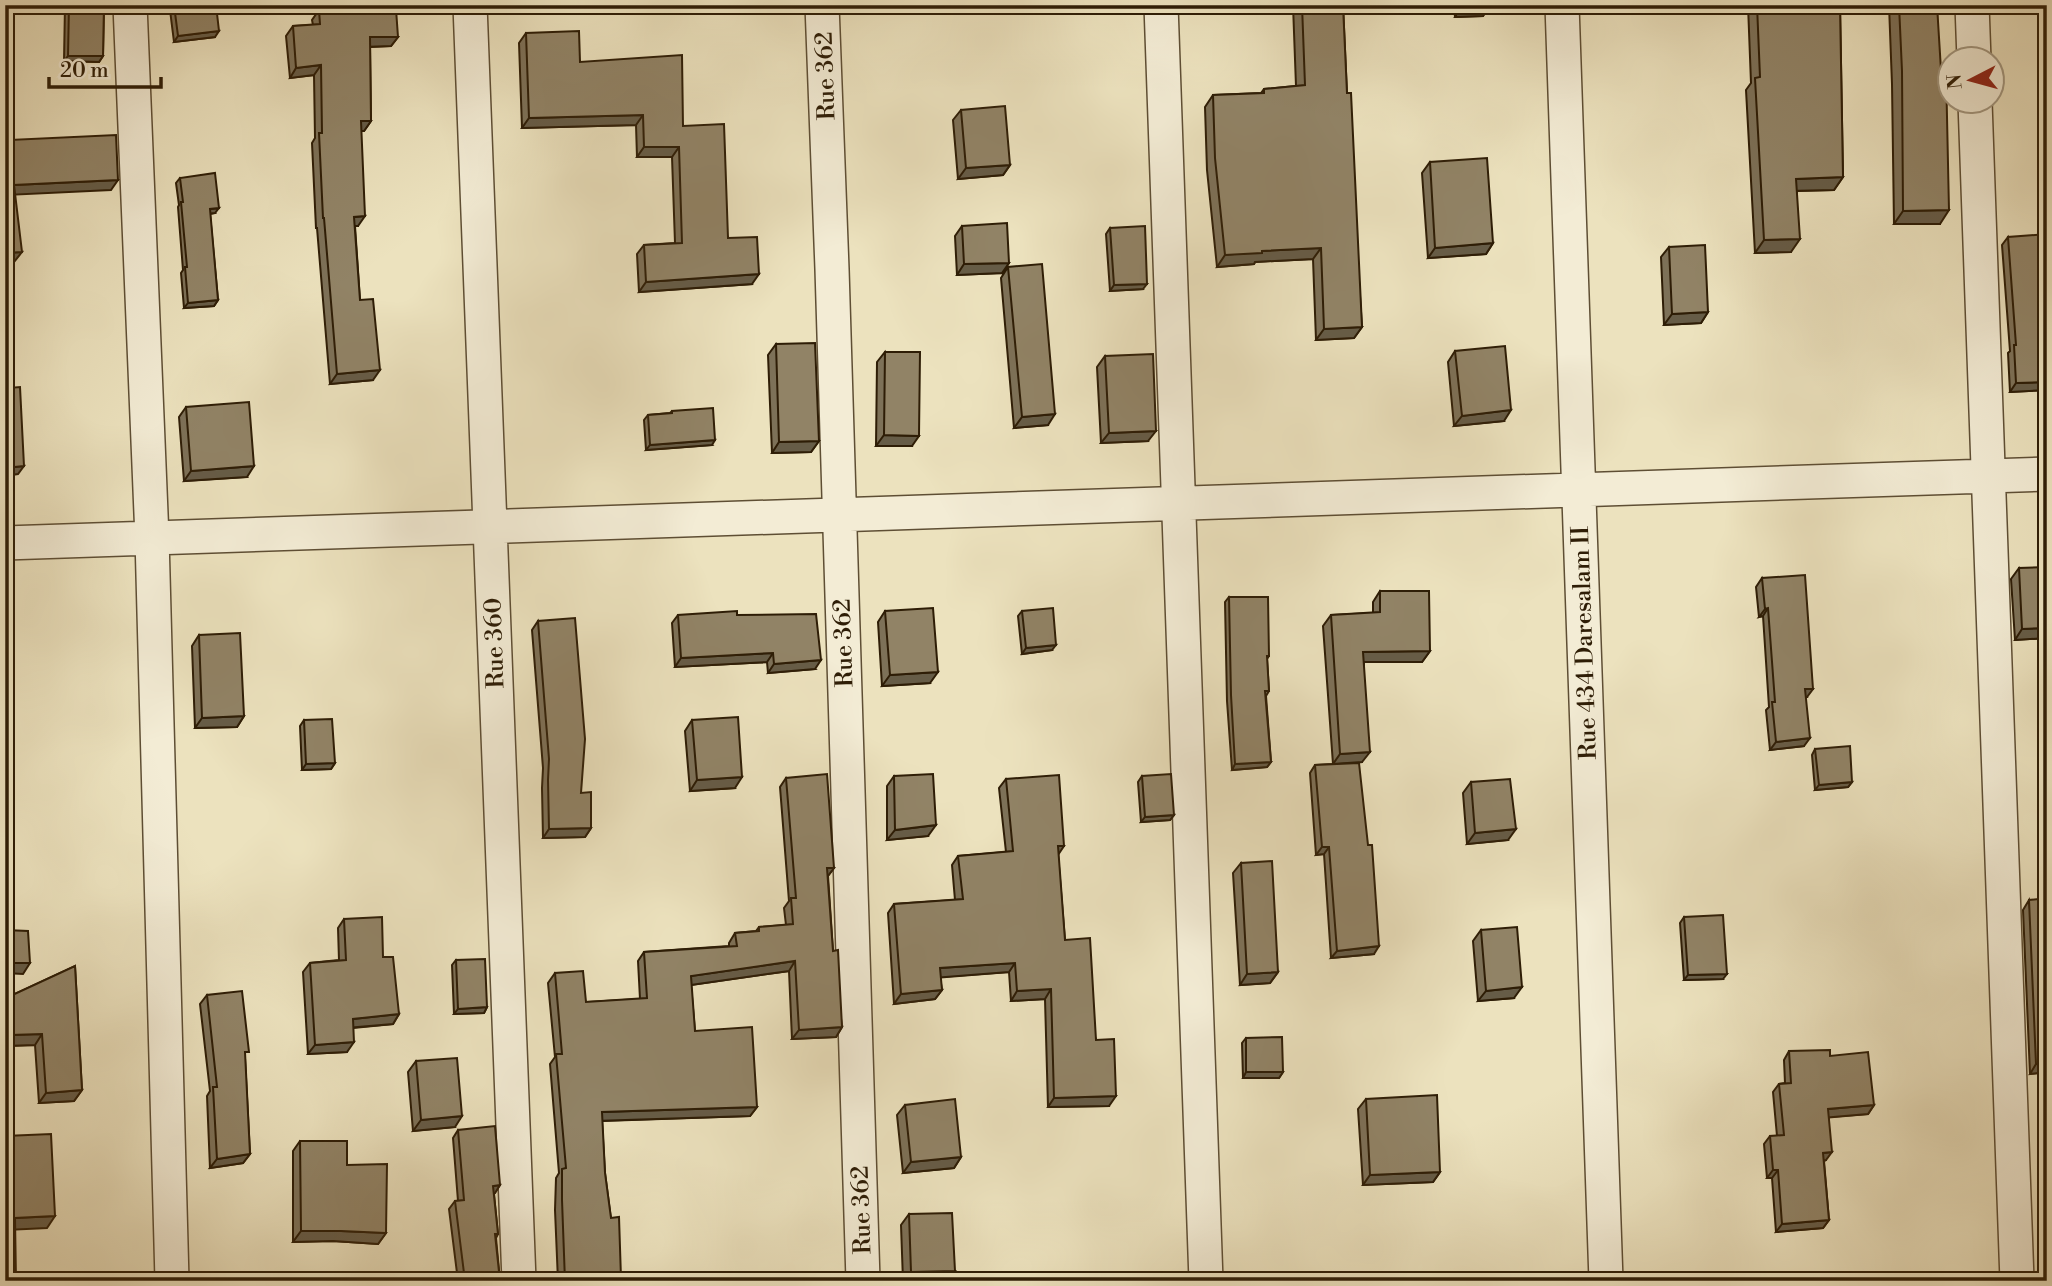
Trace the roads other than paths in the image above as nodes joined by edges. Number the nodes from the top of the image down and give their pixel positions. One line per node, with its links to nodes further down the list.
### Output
1 (130, 5): 15 (street)
2 (470, 5): 14 (street, Rue 360)
3 (822, 5): 13 (street, Rue 362)
4 (1161, 5): 12 (street)
5 (1562, 5): 11 (street, Rue 434 Daresalam II)
6 (1972, 5): 7 (street)
7 (1973, 46)
8 (1976, 116): 10 (street)
9 (2047, 474): 10 (street)
10 (1989, 477): 11 (street); 23 (street)
11 (1579, 490): 12 (street); 22 (street, Rue 434 Daresalam II)
12 (1178, 503): 13 (street); 21 (street)
13 (839, 515): 14 (street); 20 (street, Rue 362)
14 (489, 526): 15 (street); 19 (street, Rue 360)
15 (152, 538): 16 (street); 18 (street)
16 (5, 543)
17 (2047, 1280): 23 (street)
18 (172, 1281)
19 (519, 1281)
20 (863, 1281)
21 (1206, 1281)
22 (1606, 1281)
23 (2018, 1281)

